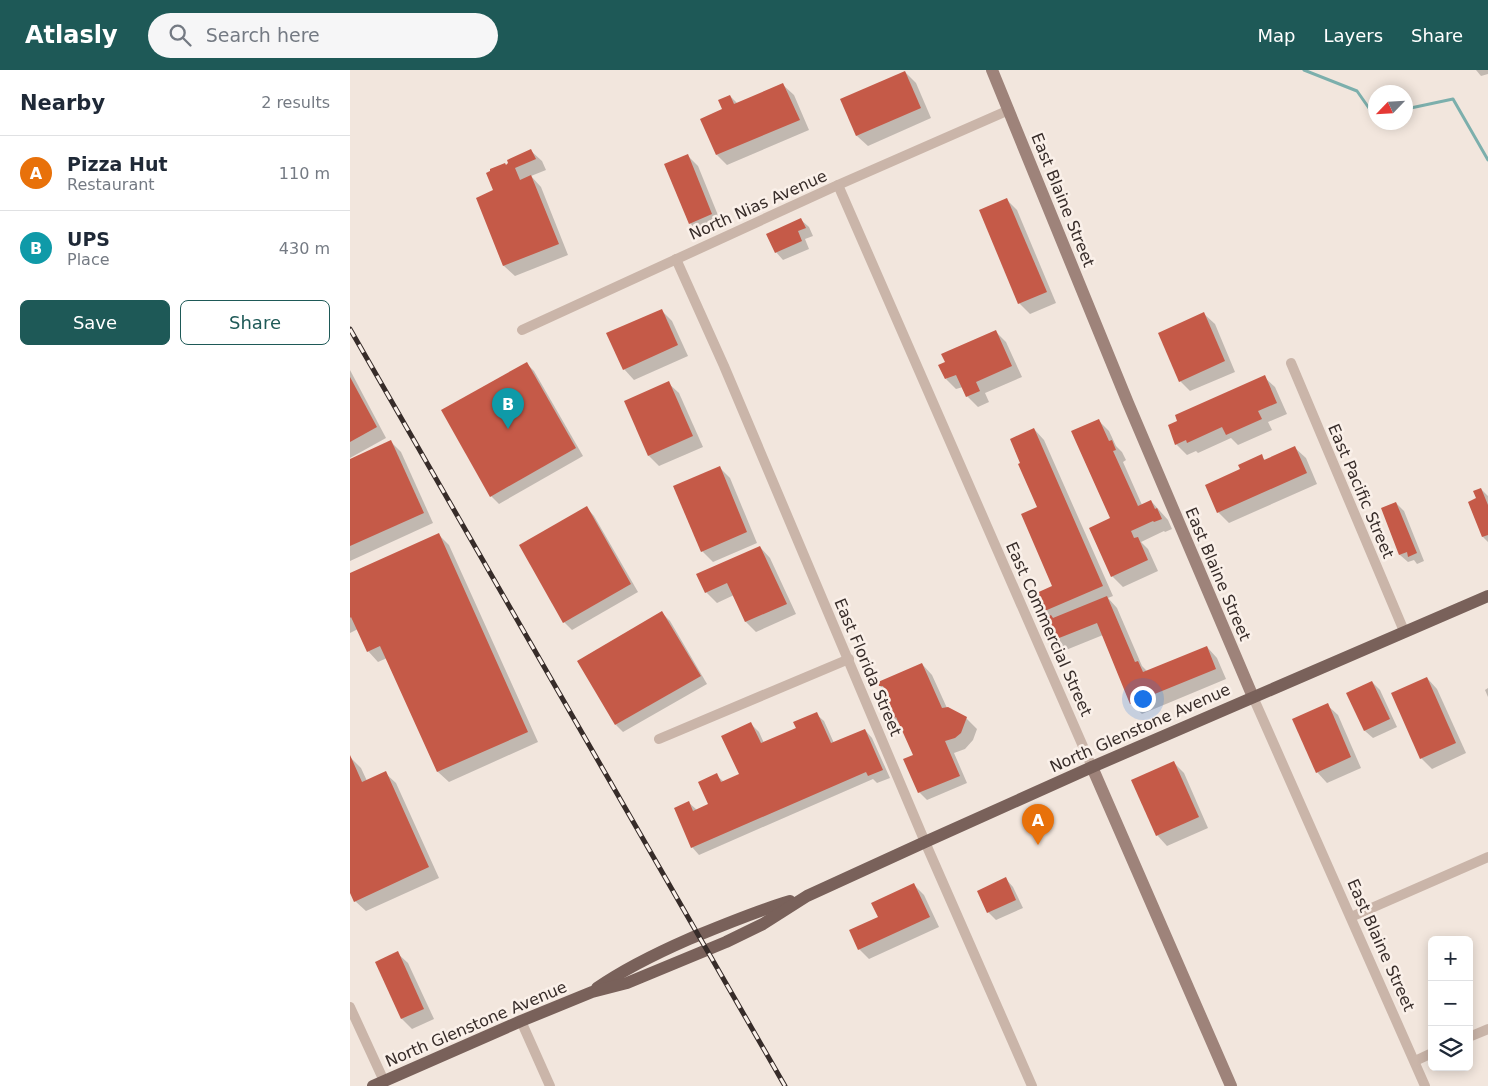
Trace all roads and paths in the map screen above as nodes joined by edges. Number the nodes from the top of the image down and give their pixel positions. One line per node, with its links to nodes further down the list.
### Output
1 (992, 70): 2 (street, East Blaine Street)
2 (1009, 110): 3 (street, North Nias Avenue); 10 (street, East Blaine Street)
3 (838, 185): 4 (street, North Nias Avenue); 12 (street, East Commercial Street)
4 (676, 258): 5 (street, North Nias Avenue); 9 (street, East Florida Street)
5 (522, 330)
6 (1291, 363): 8 (street, East Pacific Street)
7 (1488, 596): 8 (main road, North Glenstone Avenue)
8 (1404, 631): 10 (main road, North Glenstone Avenue)
9 (849, 659): 11 (street); 13 (street, East Florida Street)
10 (1253, 697): 12 (main road, North Glenstone Avenue); 16 (street, East Blaine Street)
11 (659, 739)
12 (1092, 767): 13 (main road, North Glenstone Avenue); 27 (street, East Commercial Street)
13 (925, 842): 15 (main road, North Glenstone Avenue); 26 (street, East Florida Street)
14 (1488, 857): 16 (street)
15 (807, 896): 17 (main road, North Glenstone Avenue); 17 (main road, North Glenstone Avenue)
16 (1351, 917): 23 (street, East Blaine Street)
17 (592, 992): 19 (main road, North Glenstone Avenue)
18 (350, 1007): 24 (street)
19 (521, 1021): 24 (main road, North Glenstone Avenue); 25 (street)
20 (1488, 1029): 21 (street)
21 (1473, 1035)
22 (1428, 1056): 23 (street)
23 (1415, 1061): 28 (street, East Blaine Street)
24 (378, 1083)
25 (550, 1086)
26 (1032, 1086)
27 (1231, 1086)
28 (1426, 1086)

